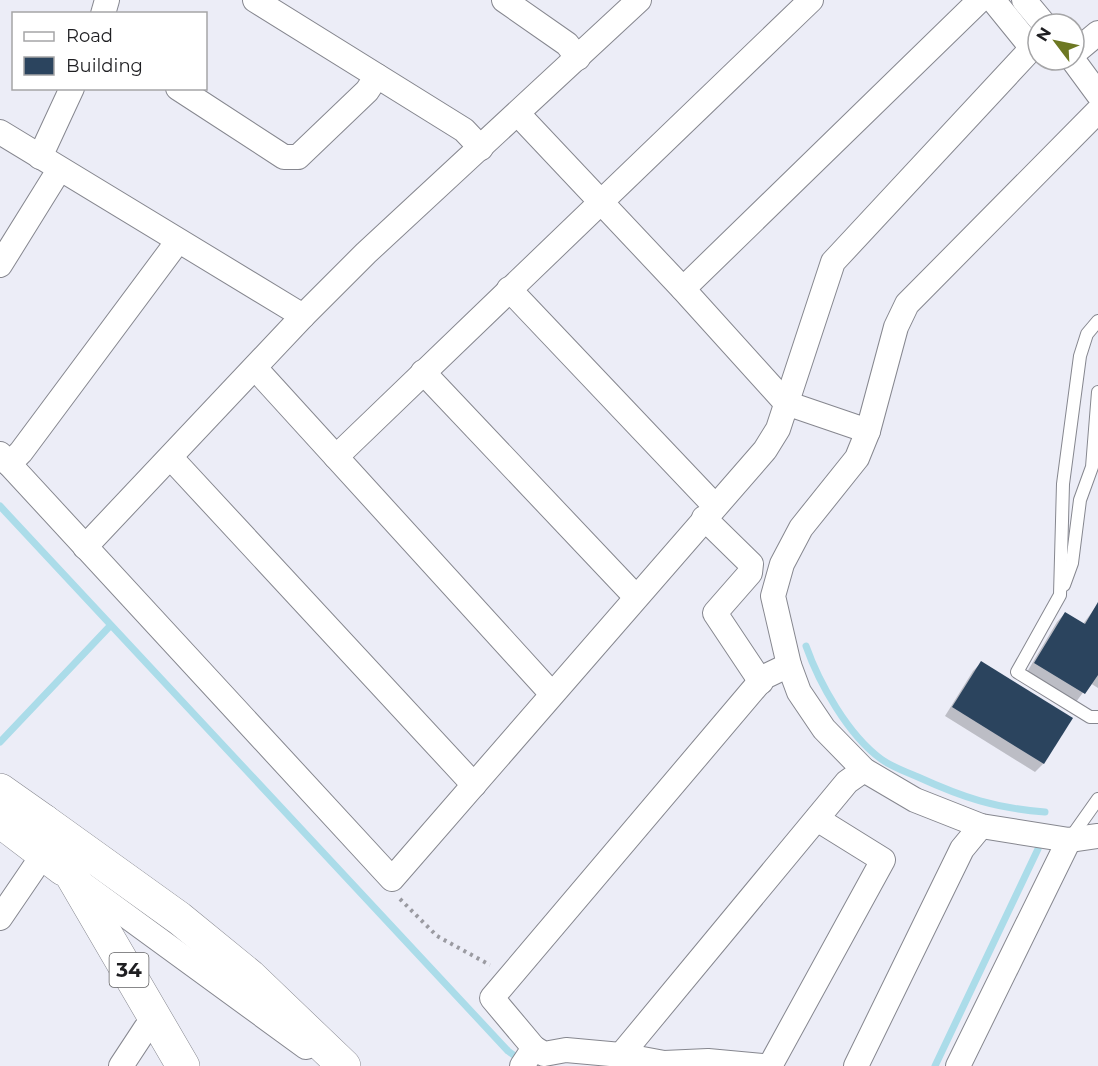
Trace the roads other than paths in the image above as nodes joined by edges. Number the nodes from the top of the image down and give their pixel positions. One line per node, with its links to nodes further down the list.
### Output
1 (255, 0): 13 (street)
2 (504, 0): 11 (street)
3 (639, 0): 11 (street)
4 (811, 0): 22 (street)
5 (980, 0): 26 (street)
6 (993, 0): 32 (street)
7 (1024, 0): 8 (street)
8 (1034, 12)
9 (1098, 33): 10 (street)
10 (1086, 43)
11 (578, 58): 18 (street)
12 (1082, 72): 16 (street)
13 (377, 76): 15 (street); 20 (street)
14 (71, 90): 21 (street)
15 (181, 90)
16 (1098, 94)
17 (1098, 111): 33 (street)
18 (518, 114): 20 (street); 22 (street)
19 (0, 132): 21 (street)
20 (481, 148): 27 (street)
21 (50, 163): 23 (street); 24 (street)
22 (600, 203): 25 (street); 26 (street)
23 (178, 241): 27 (street); 36 (street)
24 (0, 265)
25 (509, 289): 30 (street); 37 (street)
26 (683, 289): 32 (street)
27 (303, 316): 29 (street)
28 (1098, 321): 40 (lane)
29 (256, 369): 34 (street); 35 (street)
30 (423, 372): 34 (street); 39 (street)
31 (1098, 392): 40 (lane)
32 (786, 403): 33 (street); 37 (street)
33 (868, 431): 41 (street)
34 (336, 457): 43 (street)
35 (171, 458): 38 (street); 46 (street)
36 (4, 459): 38 (street)
37 (709, 512): 39 (street); 42 (street)
38 (85, 547): 46 (street)
39 (635, 596): 43 (street)
40 (1060, 596): 44 (lane)
41 (789, 665): 42 (street); 45 (street)
42 (761, 682): 61 (street)
43 (552, 694): 46 (street)
44 (1098, 717)
45 (864, 770): 49 (street); 51 (street)
46 (474, 785)
47 (0, 790): 53 (street, 34)
48 (1098, 799): 54 (lane)
49 (817, 819): 60 (street); 67 (street)
50 (0, 821): 53 (street, 34)
51 (981, 826): 54 (street); 68 (street)
52 (1098, 836): 54 (street)
53 (44, 837): 55 (street, 34); 56 (street); 65 (street)
54 (1069, 840): 69 (street)
55 (72, 876): 57 (street); 58 (street, 34)
56 (0, 918)
57 (154, 935): 58 (street); 64 (street)
58 (123, 960): 59 (street, 34)
59 (158, 1020): 62 (street); 63 (street, 34)
60 (621, 1055): 61 (street); 66 (street)
61 (528, 1056)
62 (121, 1066)
63 (183, 1066)
64 (332, 1066)
65 (344, 1066)
66 (762, 1066)
67 (770, 1066)
68 (856, 1066)
69 (958, 1066)

